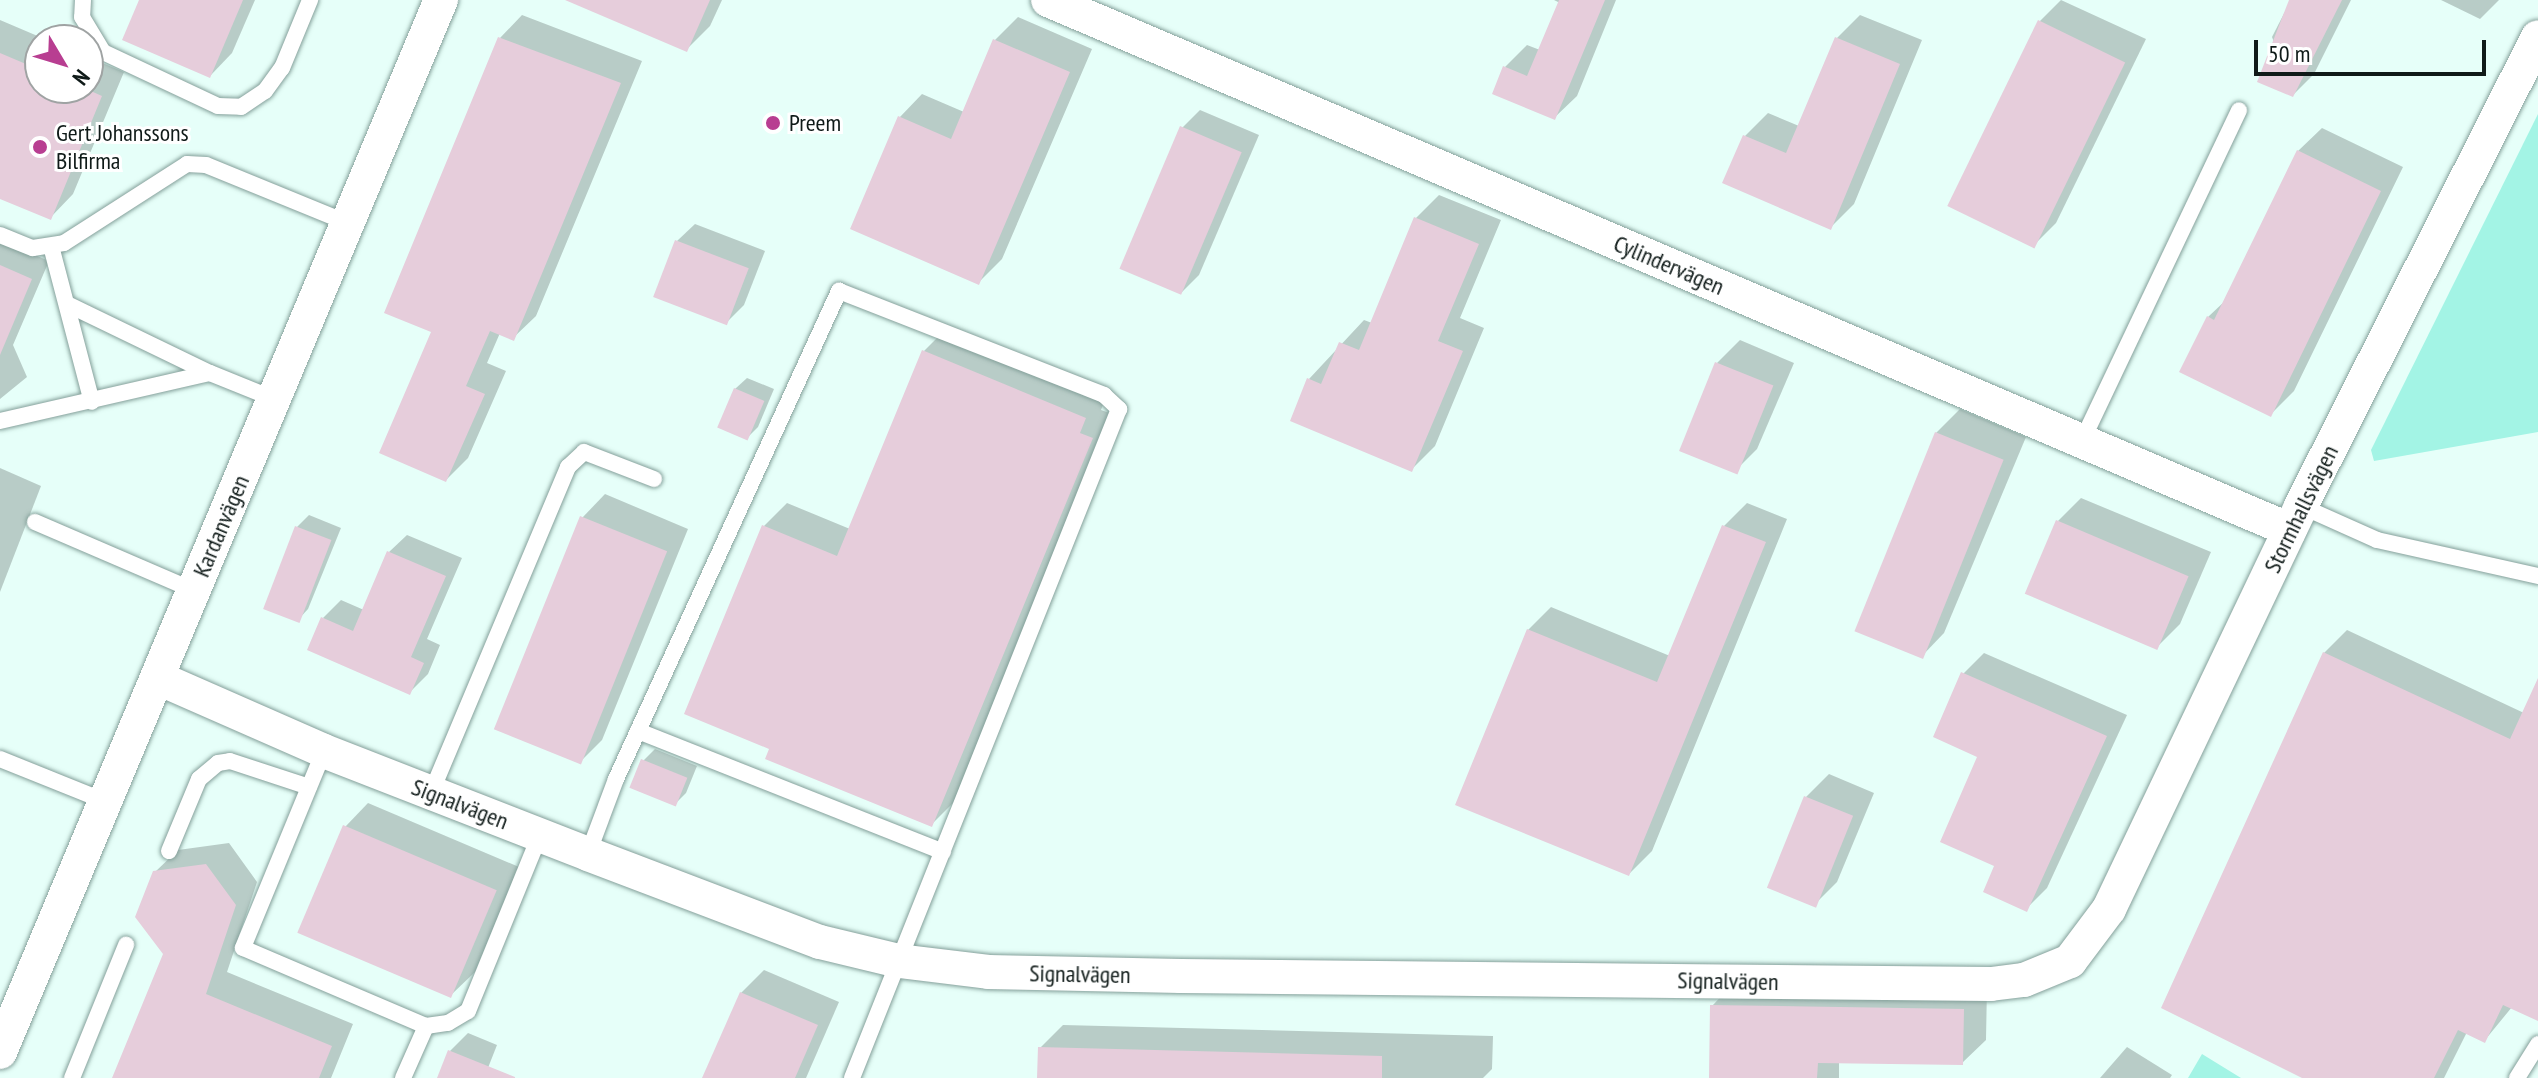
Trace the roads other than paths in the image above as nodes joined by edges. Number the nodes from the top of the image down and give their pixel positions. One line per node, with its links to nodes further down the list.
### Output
1 (83, 0): 2 (lane)
2 (310, 0)
3 (441, 0): 7 (street, Kardanvägen)
4 (1048, 0): 15 (street, Cylindervägen)
5 (2538, 37): 17 (street, Stormhallsvägen)
6 (2239, 110): 15 (lane)
7 (348, 223): 9 (lane); 12 (street, Kardanvägen)
8 (0, 235): 9 (lane)
9 (51, 246): 10 (lane)
10 (67, 304): 11 (lane); 13 (lane)
11 (210, 373): 12 (lane); 13 (lane)
12 (274, 399): 20 (street, Kardanvägen)
13 (92, 402): 14 (lane)
14 (0, 421)
15 (2082, 441): 17 (street, Cylindervägen)
16 (654, 479): 26 (lane)
17 (2296, 518): 19 (lane); 34 (street, Stormhallsvägen)
18 (35, 522): 20 (lane)
19 (2538, 576)
20 (195, 591): 21 (street, Kardanvägen)
21 (158, 678): 23 (street, Signalvägen); 27 (street, Kardanvägen)
22 (638, 731): 30 (lane); 30 (lane); 31 (lane)
23 (324, 751): 25 (lane); 26 (street, Signalvägen)
24 (0, 759): 27 (lane)
25 (309, 787): 29 (lane); 35 (lane)
26 (431, 793): 28 (street, Signalvägen)
27 (107, 802): 37 (street, Kardanvägen)
28 (540, 835): 31 (street, Signalvägen); 35 (lane)
29 (169, 851)
30 (943, 852): 33 (lane)
31 (588, 854): 33 (street, Signalvägen)
32 (126, 945): 38 (lane)
33 (899, 961): 34 (street, Signalvägen); 40 (lane)
34 (2054, 972)
35 (426, 1026): 39 (lane)
36 (2538, 1044): 41 (lane)
37 (0, 1052)
38 (72, 1078)
39 (403, 1078)
40 (852, 1078)
41 (2517, 1078)

